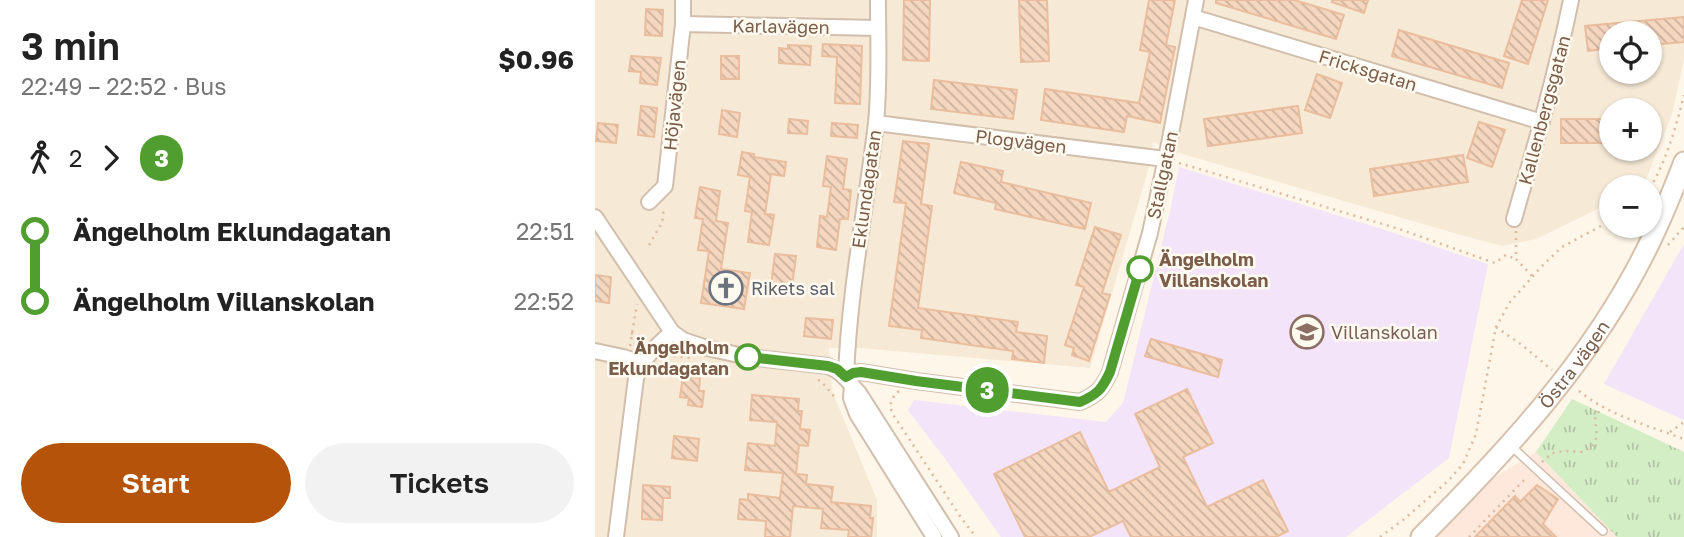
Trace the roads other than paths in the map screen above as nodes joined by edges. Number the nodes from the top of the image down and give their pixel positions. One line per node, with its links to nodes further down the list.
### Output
1 (684, 0): 6 (street, Höjavägen)
2 (878, 0): 7 (street, Eklundagatan)
3 (1196, 0): 5 (street, Stallgatan)
4 (1571, 0): 8 (street, Kallenbergsgatan)
5 (1193, 17): 8 (street, Fricksgatan); 10 (street, Stallgatan)
6 (683, 24): 7 (street, Karlavägen); 12 (street, Höjavägen)
7 (878, 28): 9 (street, Eklundagatan)
8 (1542, 122): 14 (street, Kallenbergsgatan)
9 (876, 123): 10 (street, Plogvägen); 18 (street, Eklundagatan)
10 (1165, 159): 18 (street, Stallgatan)
11 (1684, 162): 19 (main road, Östra vägen)
12 (649, 202)
13 (595, 217): 15 (street)
14 (1514, 219)
15 (672, 332): 17 (street); 18 (street)
16 (595, 351): 17 (street)
17 (642, 363): 21 (street)
18 (849, 382): 22 (street, Eklundagatan); 23 (street)
19 (1510, 444): 20 (lane); 24 (main road, Östra vägen)
20 (1603, 531)
21 (616, 537)
22 (934, 537)
23 (951, 537)
24 (1421, 537)

